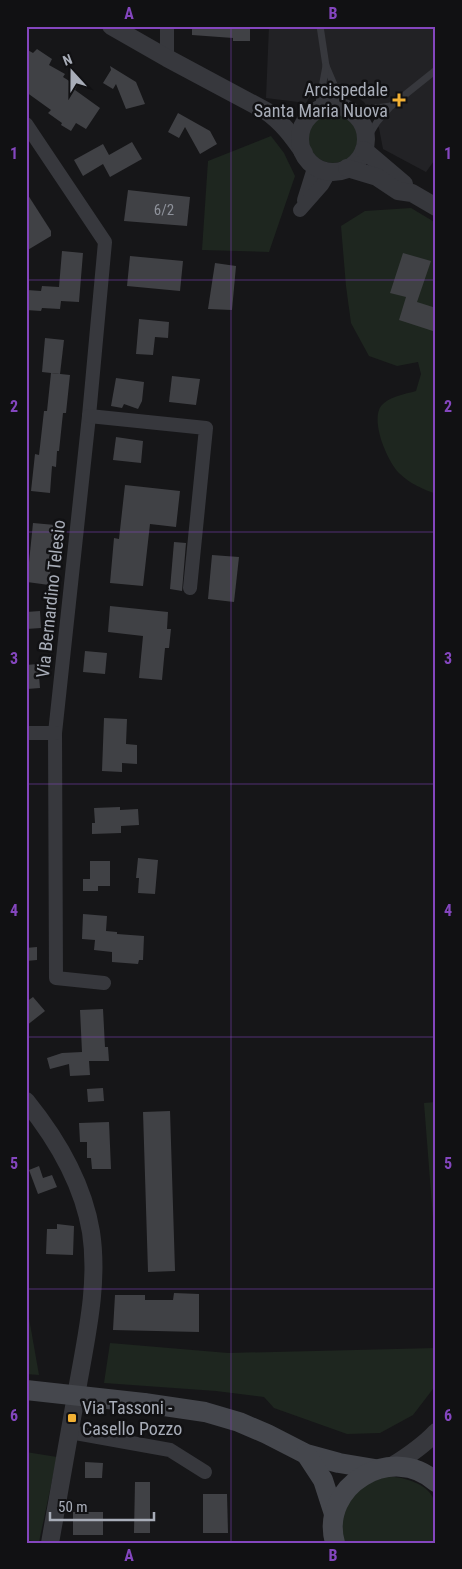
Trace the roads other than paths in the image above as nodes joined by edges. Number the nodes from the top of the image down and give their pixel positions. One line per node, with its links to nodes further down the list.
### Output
1 (111, 26): 4 (street)
2 (167, 26): 4 (street)
3 (320, 26): 5 (lane)
4 (166, 58): 8 (street)
5 (326, 66): 9 (lane); 10 (lane)
6 (436, 70): 7 (lane)
7 (391, 106): 9 (lane); 12 (lane)
8 (266, 110): 10 (street); 13 (street)
9 (348, 110): 10 (street); 12 (street)
10 (315, 112): 13 (street)
11 (26, 124): 16 (street, Via Bernardino Telesio)
12 (365, 145): 13 (street); 14 (street)
13 (324, 164): 14 (street)
14 (412, 193): 15 (street)
15 (436, 207)
16 (89, 416): 17 (street); 19 (street, Via Bernardino Telesio)
17 (190, 588)
18 (26, 733): 19 (street)
19 (55, 733): 20 (street, Via Bernardino Telesio)
20 (104, 983)
21 (26, 1101): 23 (street)
22 (26, 1390): 25 (main road, bridge)
23 (70, 1432): 27 (street); 30 (street)
24 (436, 1432): 26 (street)
25 (306, 1454): 26 (main road); 29 (main road)
26 (383, 1468): 28 (main road); 29 (main road)
27 (205, 1472)
28 (436, 1482)
29 (334, 1514): 31 (main road)
30 (50, 1543)
31 (335, 1543)

